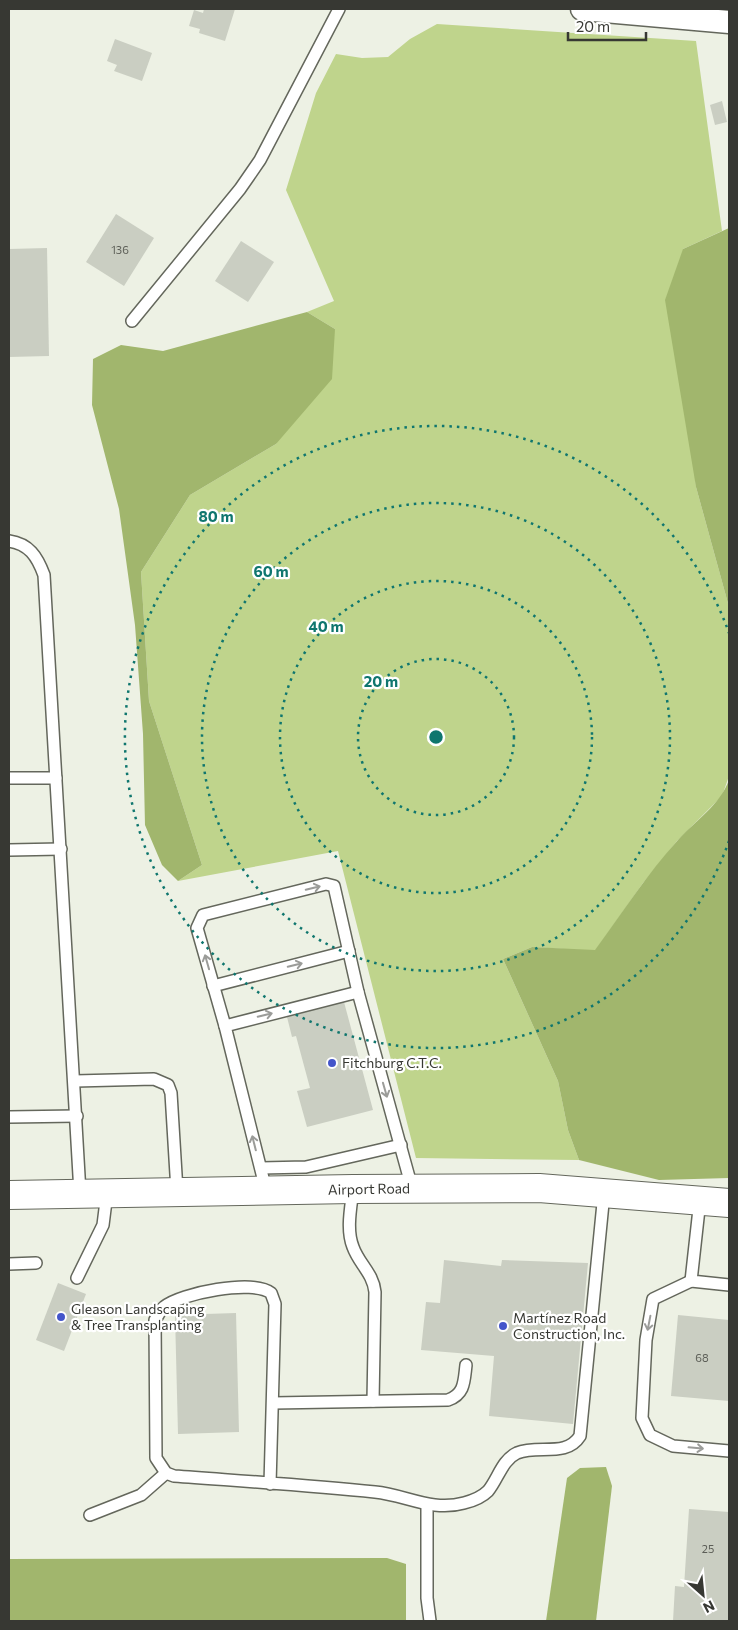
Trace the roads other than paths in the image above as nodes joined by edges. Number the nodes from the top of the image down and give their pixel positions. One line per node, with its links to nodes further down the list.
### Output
1 (339, 9): 4 (lane)
2 (591, 9): 3 (street)
3 (729, 22)
4 (132, 320)
5 (9, 541): 7 (lane)
6 (9, 778): 7 (lane)
7 (56, 778): 8 (lane)
8 (61, 848): 9 (lane); 14 (lane)
9 (9, 850)
10 (349, 951): 11 (lane, one-way to 10); 11 (lane, one-way to 10); 12 (lane)
11 (213, 986): 13 (lane)
12 (358, 992): 13 (lane, one-way to 12); 17 (lane, one-way to 17)
13 (225, 1026): 18 (lane, one-way to 13)
14 (75, 1081): 15 (lane); 21 (lane)
15 (77, 1116): 16 (lane); 22 (lane)
16 (9, 1117)
17 (400, 1145): 18 (lane); 20 (lane)
18 (263, 1179): 19 (main road, Airport Road); 21 (main road, Airport Road)
19 (353, 1188): 20 (main road, Airport Road); 33 (lane)
20 (412, 1188): 23 (main road, Airport Road)
21 (177, 1191): 22 (main road, Airport Road)
22 (94, 1193): 24 (main road, Airport Road); 29 (lane)
23 (604, 1193): 25 (main road, Airport Road); 38 (lane)
24 (9, 1195)
25 (700, 1200): 26 (main road, Airport Road); 30 (lane)
26 (729, 1203)
27 (36, 1263): 28 (lane)
28 (9, 1264)
29 (77, 1278)
30 (691, 1281): 31 (lane); 35 (lane, one-way to 35)
31 (729, 1285)
32 (466, 1365): 33 (lane)
33 (373, 1401): 34 (lane)
34 (273, 1402): 36 (lane); 37 (lane)
35 (729, 1451)
36 (166, 1473): 37 (lane); 39 (lane)
37 (270, 1484): 38 (lane)
38 (427, 1505): 40 (lane)
39 (90, 1515)
40 (430, 1621)

